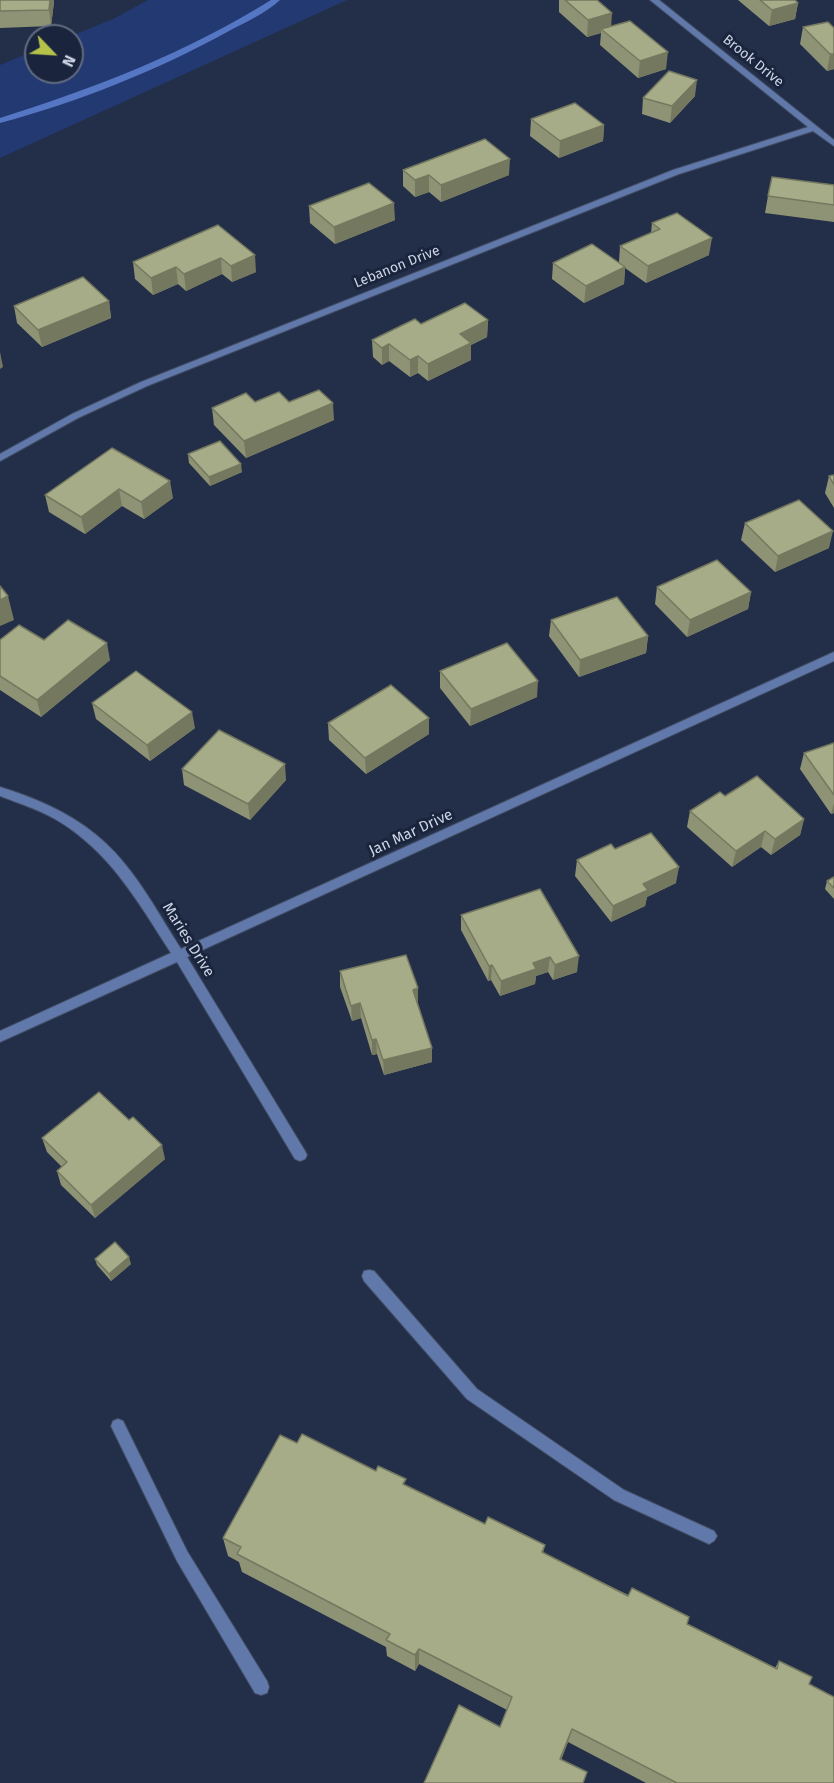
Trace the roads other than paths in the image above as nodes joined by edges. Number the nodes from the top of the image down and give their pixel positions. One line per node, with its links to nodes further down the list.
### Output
1 (654, 0): 2 (street, Brook Drive)
2 (814, 128): 3 (street, Brook Drive); 4 (street, Lebanon Drive)
3 (834, 144)
4 (0, 458)
5 (834, 656): 7 (street, Jan Mar Drive)
6 (0, 791): 7 (street, Maries Drive)
7 (179, 955): 8 (street, Jan Mar Drive); 9 (street, Maries Drive)
8 (0, 1037)
9 (300, 1155)
10 (369, 1276): 12 (street)
11 (118, 1426): 13 (street)
12 (709, 1536)
13 (261, 1687)

